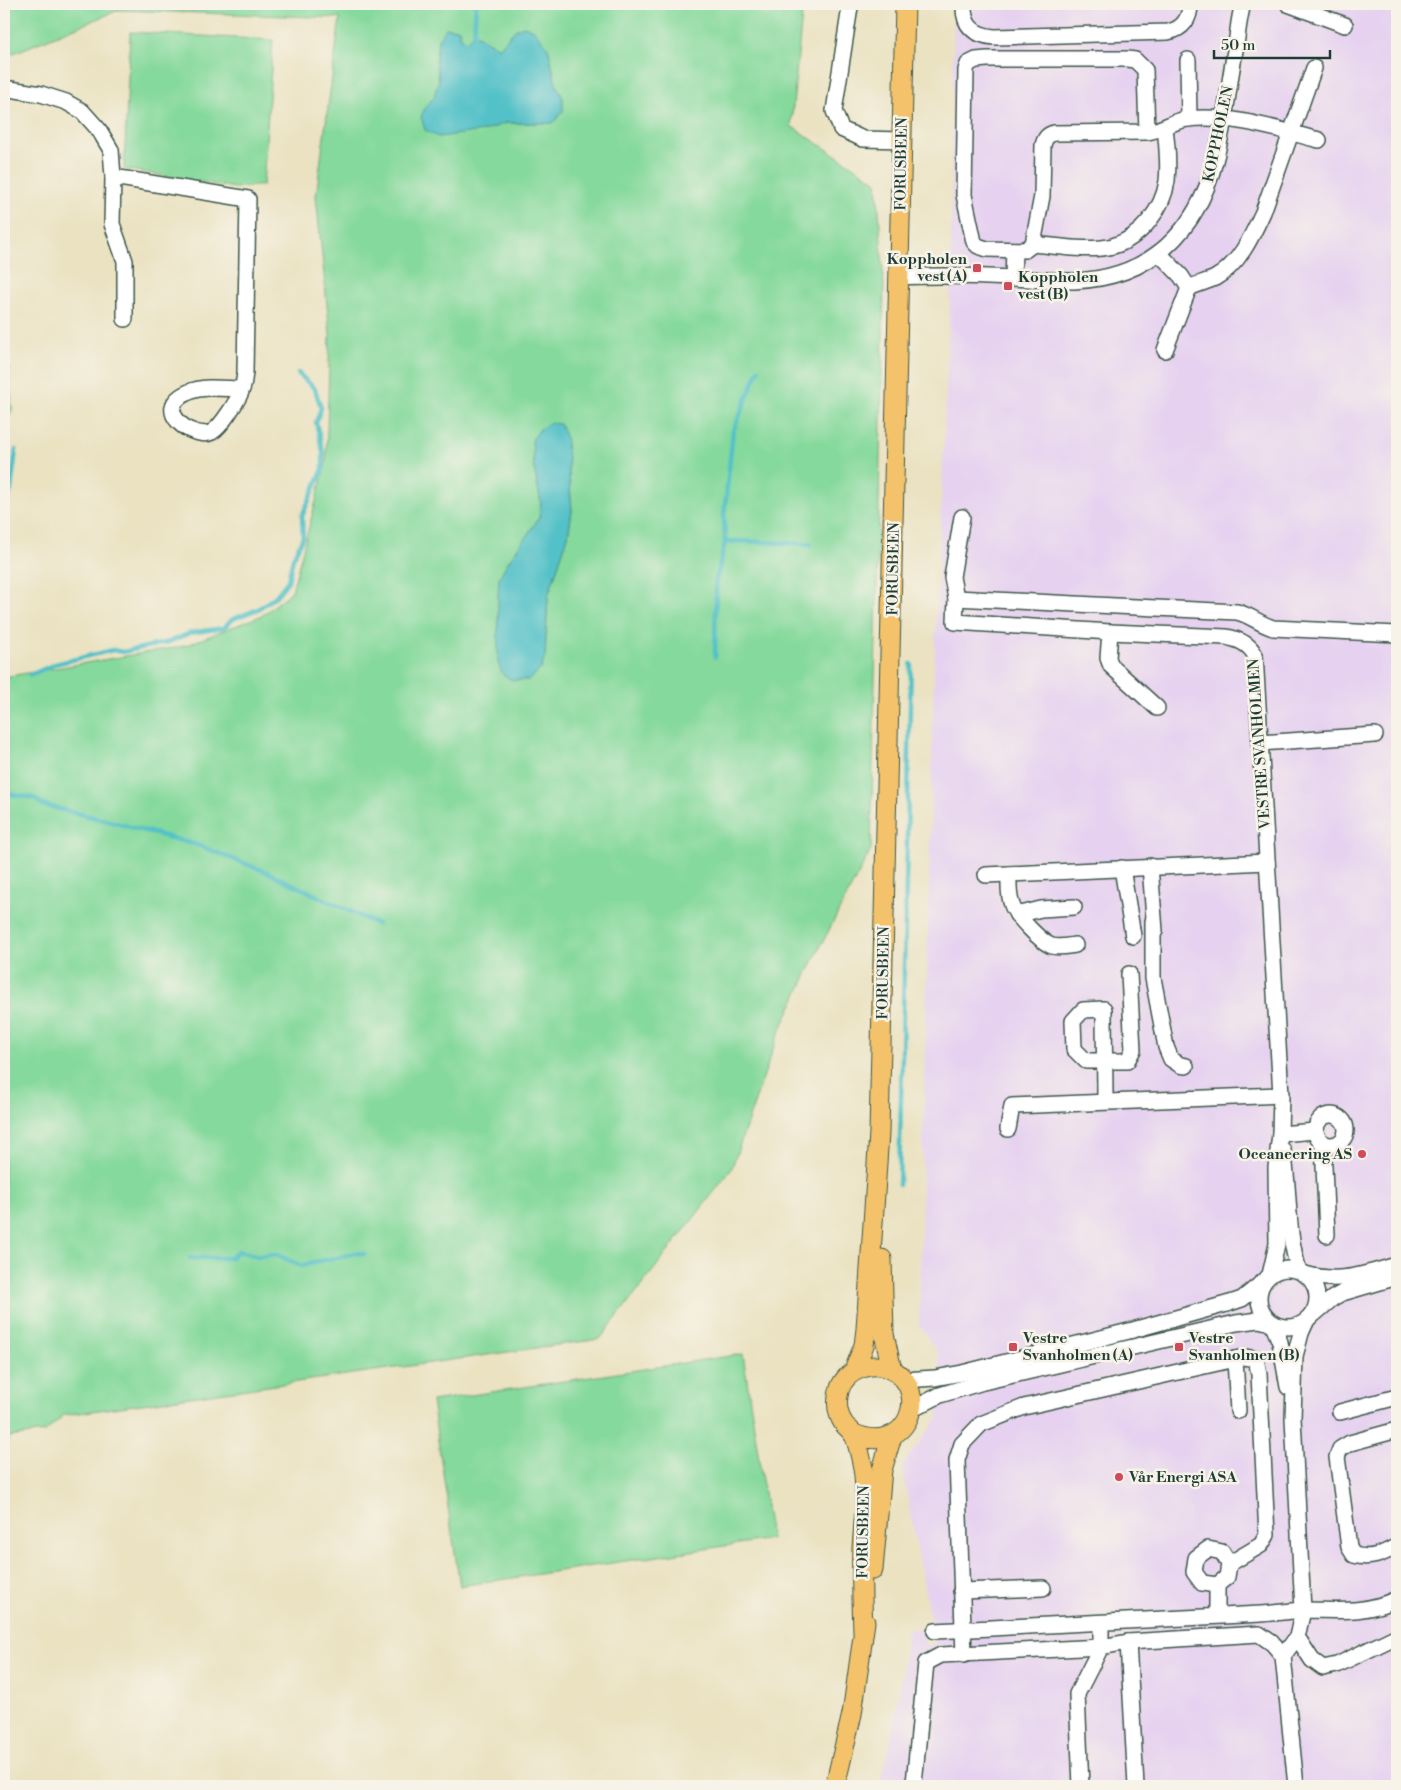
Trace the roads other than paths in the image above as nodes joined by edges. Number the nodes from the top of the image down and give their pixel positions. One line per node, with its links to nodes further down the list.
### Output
1 (852, 4): 16 (street)
2 (904, 4): 16 (main road, FORUSBEEN)
3 (964, 4): 4 (street)
4 (1190, 4)
5 (1243, 4): 12 (street, KOPPHOLEN)
6 (1290, 4): 7 (street)
7 (1345, 25)
8 (1188, 60): 11 (street)
9 (1314, 68): 15 (street)
10 (4, 88): 18 (street)
11 (1189, 119): 12 (street); 13 (street)
12 (1223, 119): 15 (street); 21 (street, KOPPHOLEN)
13 (1165, 128): 14 (street); 19 (street)
14 (1147, 132): 19 (street); 20 (street)
15 (1290, 133): 17 (street); 24 (street)
16 (902, 140): 22 (main road, FORUSBEEN)
17 (1319, 140)
18 (113, 177): 25 (street); 27 (street)
19 (1033, 244): 20 (street)
20 (1014, 250): 23 (street)
21 (1159, 253): 23 (street, KOPPHOLEN); 24 (street)
22 (899, 277): 23 (street, KOPPHOLEN); 51 (main road, FORUSBEEN)
23 (1013, 278)
24 (1189, 288): 26 (street)
25 (125, 320)
26 (1165, 350)
27 (242, 389)
28 (962, 517): 29 (street)
29 (956, 598): 30 (street); 31 (street, VESTRE SVANHOLMEN)
30 (1258, 622): 32 (street); 33 (street)
31 (1110, 632): 33 (street, VESTRE SVANHOLMEN); 34 (street)
32 (1397, 634)
33 (1246, 644): 36 (street, VESTRE SVANHOLMEN)
34 (1157, 708)
35 (1376, 735): 36 (street)
36 (1260, 743): 37 (street, VESTRE SVANHOLMEN)
37 (1267, 862): 38 (street); 48 (street, VESTRE SVANHOLMEN)
38 (1150, 866): 39 (street); 47 (street)
39 (1122, 868): 40 (street); 44 (street)
40 (1009, 874): 41 (street); 43 (street)
41 (986, 875)
42 (1074, 907): 43 (street)
43 (1017, 915): 45 (street)
44 (1133, 936)
45 (1075, 945)
46 (1129, 974): 49 (street)
47 (1186, 1066)
48 (1281, 1095): 49 (street); 52 (street, VESTRE SVANHOLMEN)
49 (1105, 1101): 50 (street)
50 (1008, 1129)
51 (879, 1133): 61 (main road, FORUSBEEN); 62 (main road, FORUSBEEN)
52 (1280, 1134): 53 (street); 55 (street, VESTRE SVANHOLMEN); 57 (street, VESTRE SVANHOLMEN)
53 (1327, 1235)
54 (1397, 1265): 55 (street)
55 (1302, 1272): 57 (street); 58 (street)
56 (1397, 1277): 58 (street)
57 (1266, 1279): 59 (street); 62 (street)
58 (1309, 1319): 59 (street); 67 (street)
59 (1272, 1323): 64 (street); 67 (street)
60 (1235, 1359): 65 (street); 72 (street); 75 (street)
61 (854, 1371): 62 (main road); 69 (main road)
62 (898, 1375): 64 (main road)
63 (1397, 1397): 66 (street)
64 (911, 1410): 70 (main road)
65 (1238, 1411)
66 (1340, 1412)
67 (1293, 1418): 77 (street)
68 (1397, 1430): 71 (street)
69 (852, 1433): 70 (main road); 82 (main road, FORUSBEEN)
70 (892, 1436): 82 (main road, FORUSBEEN)
71 (1397, 1546)
72 (1229, 1564): 73 (street); 73 (street)
73 (1217, 1585): 78 (street)
74 (1043, 1588): 75 (street)
75 (961, 1591): 80 (street)
76 (1397, 1599): 77 (street)
77 (1303, 1610): 78 (street); 84 (street)
78 (1217, 1615): 79 (street)
79 (1101, 1623): 80 (street); 86 (street)
80 (963, 1629): 81 (street); 87 (street)
81 (934, 1631)
82 (863, 1632): 89 (main road, FORUSBEEN)
83 (1397, 1636): 84 (street)
84 (1297, 1637): 88 (street)
85 (1128, 1642): 86 (street); 88 (street); 92 (street)
86 (1101, 1647): 87 (street); 91 (street)
87 (964, 1655): 90 (street)
88 (1284, 1656): 93 (street)
89 (835, 1786)
90 (912, 1786)
91 (1081, 1786)
92 (1136, 1786)
93 (1296, 1786)

